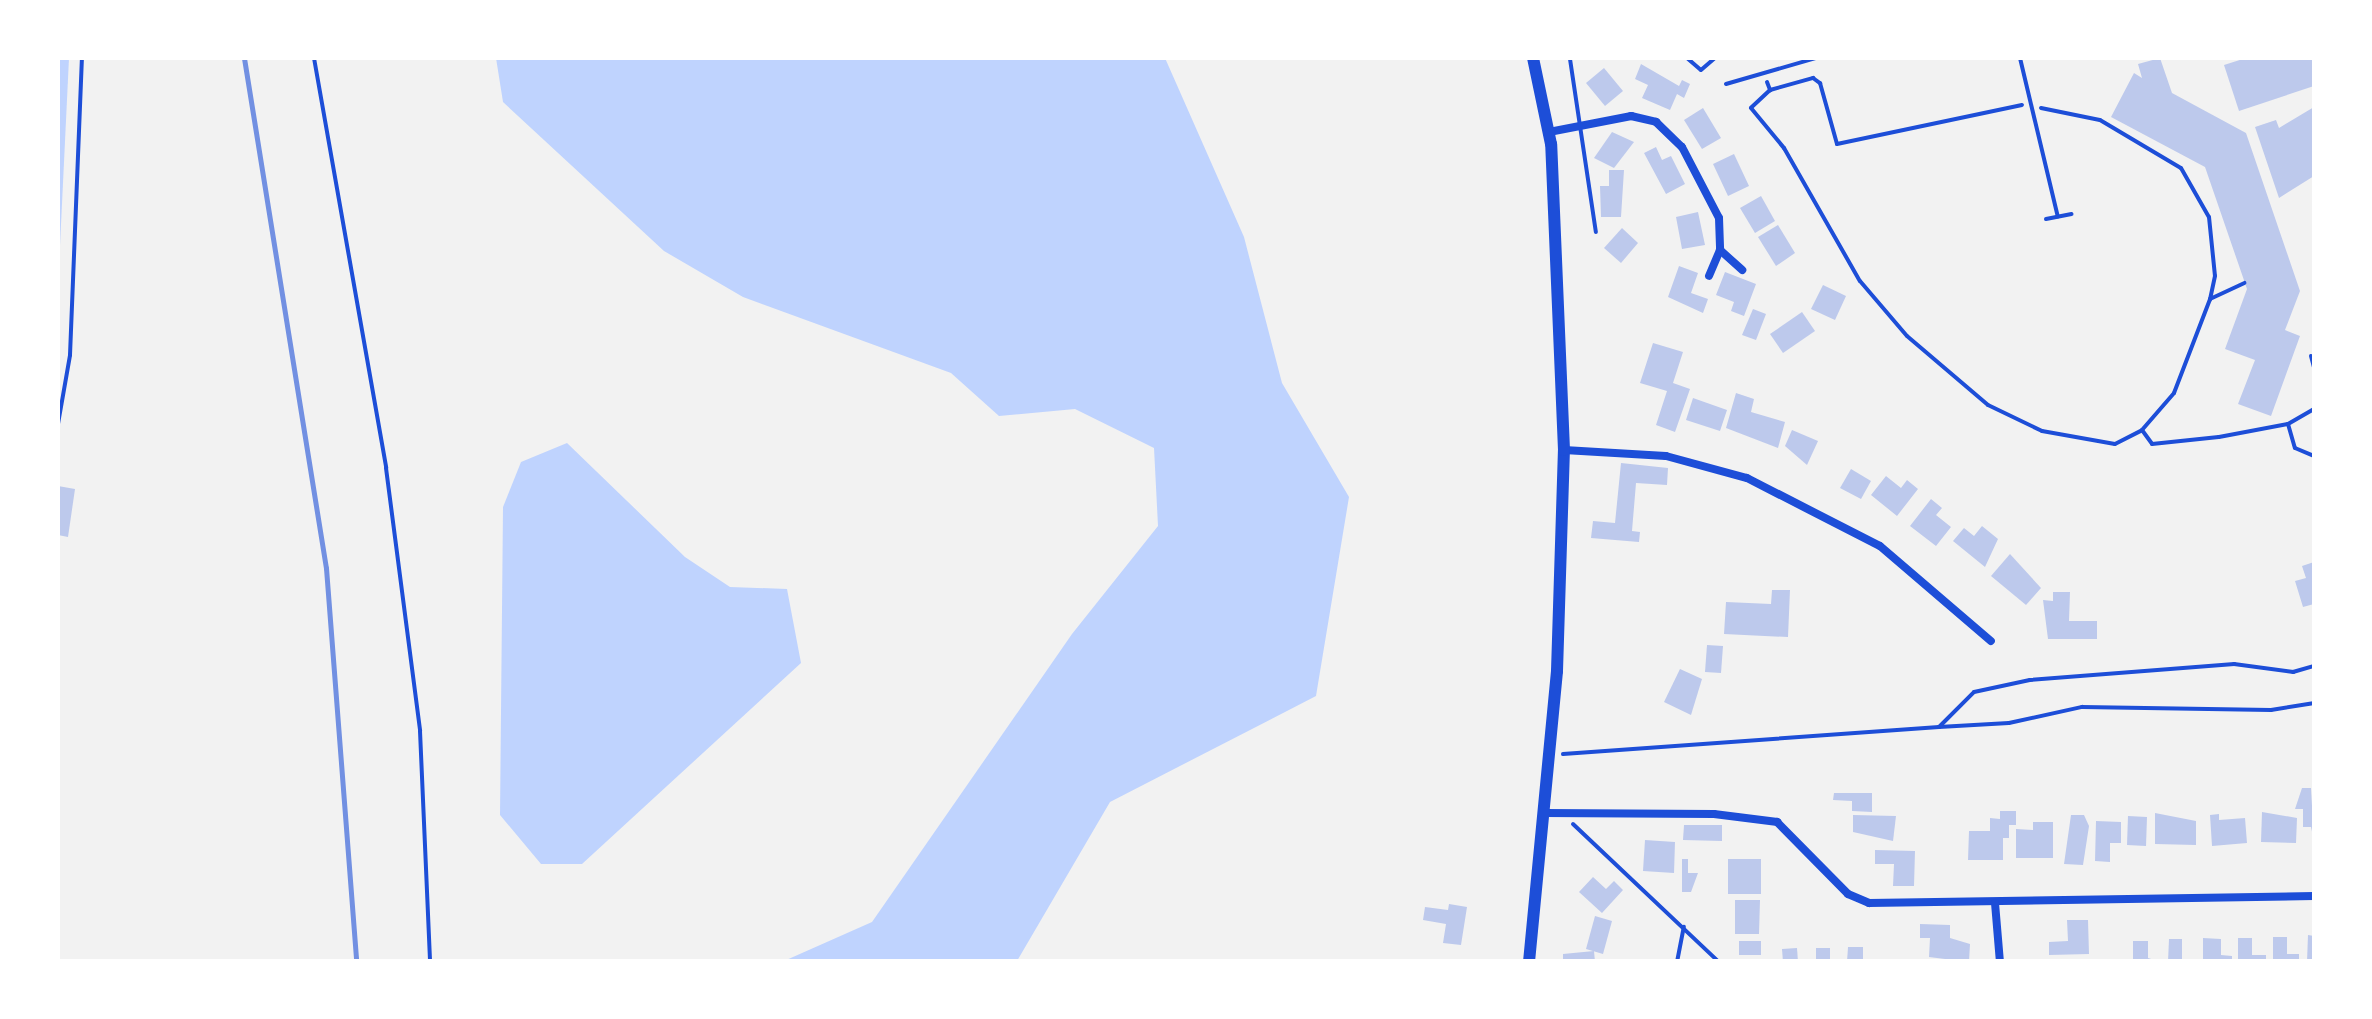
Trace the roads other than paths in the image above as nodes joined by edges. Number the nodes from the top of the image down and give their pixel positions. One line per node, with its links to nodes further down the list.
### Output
1 (82, 58): 18 (lane)
2 (1533, 58): 8 (main road)
3 (1816, 58): 6 (lane)
4 (2020, 58): 10 (lane)
5 (1570, 59): 7 (lane)
6 (1726, 84)
7 (1584, 125): 8 (street); 12 (lane); 13 (street)
8 (1549, 132): 19 (main road)
9 (2072, 214): 10 (lane)
10 (2058, 217): 11 (lane)
11 (2046, 220)
12 (1596, 232)
13 (1720, 250): 14 (street); 15 (street)
14 (1742, 270)
15 (1709, 276)
16 (2310, 356): 17 (lane)
17 (2314, 367)
18 (58, 424)
19 (1564, 450): 20 (street); 21 (main road)
20 (1992, 640)
21 (1545, 813): 23 (street); 24 (main road)
22 (2314, 896): 23 (street)
23 (1995, 903): 25 (street)
24 (1529, 962)
25 (2000, 962)

